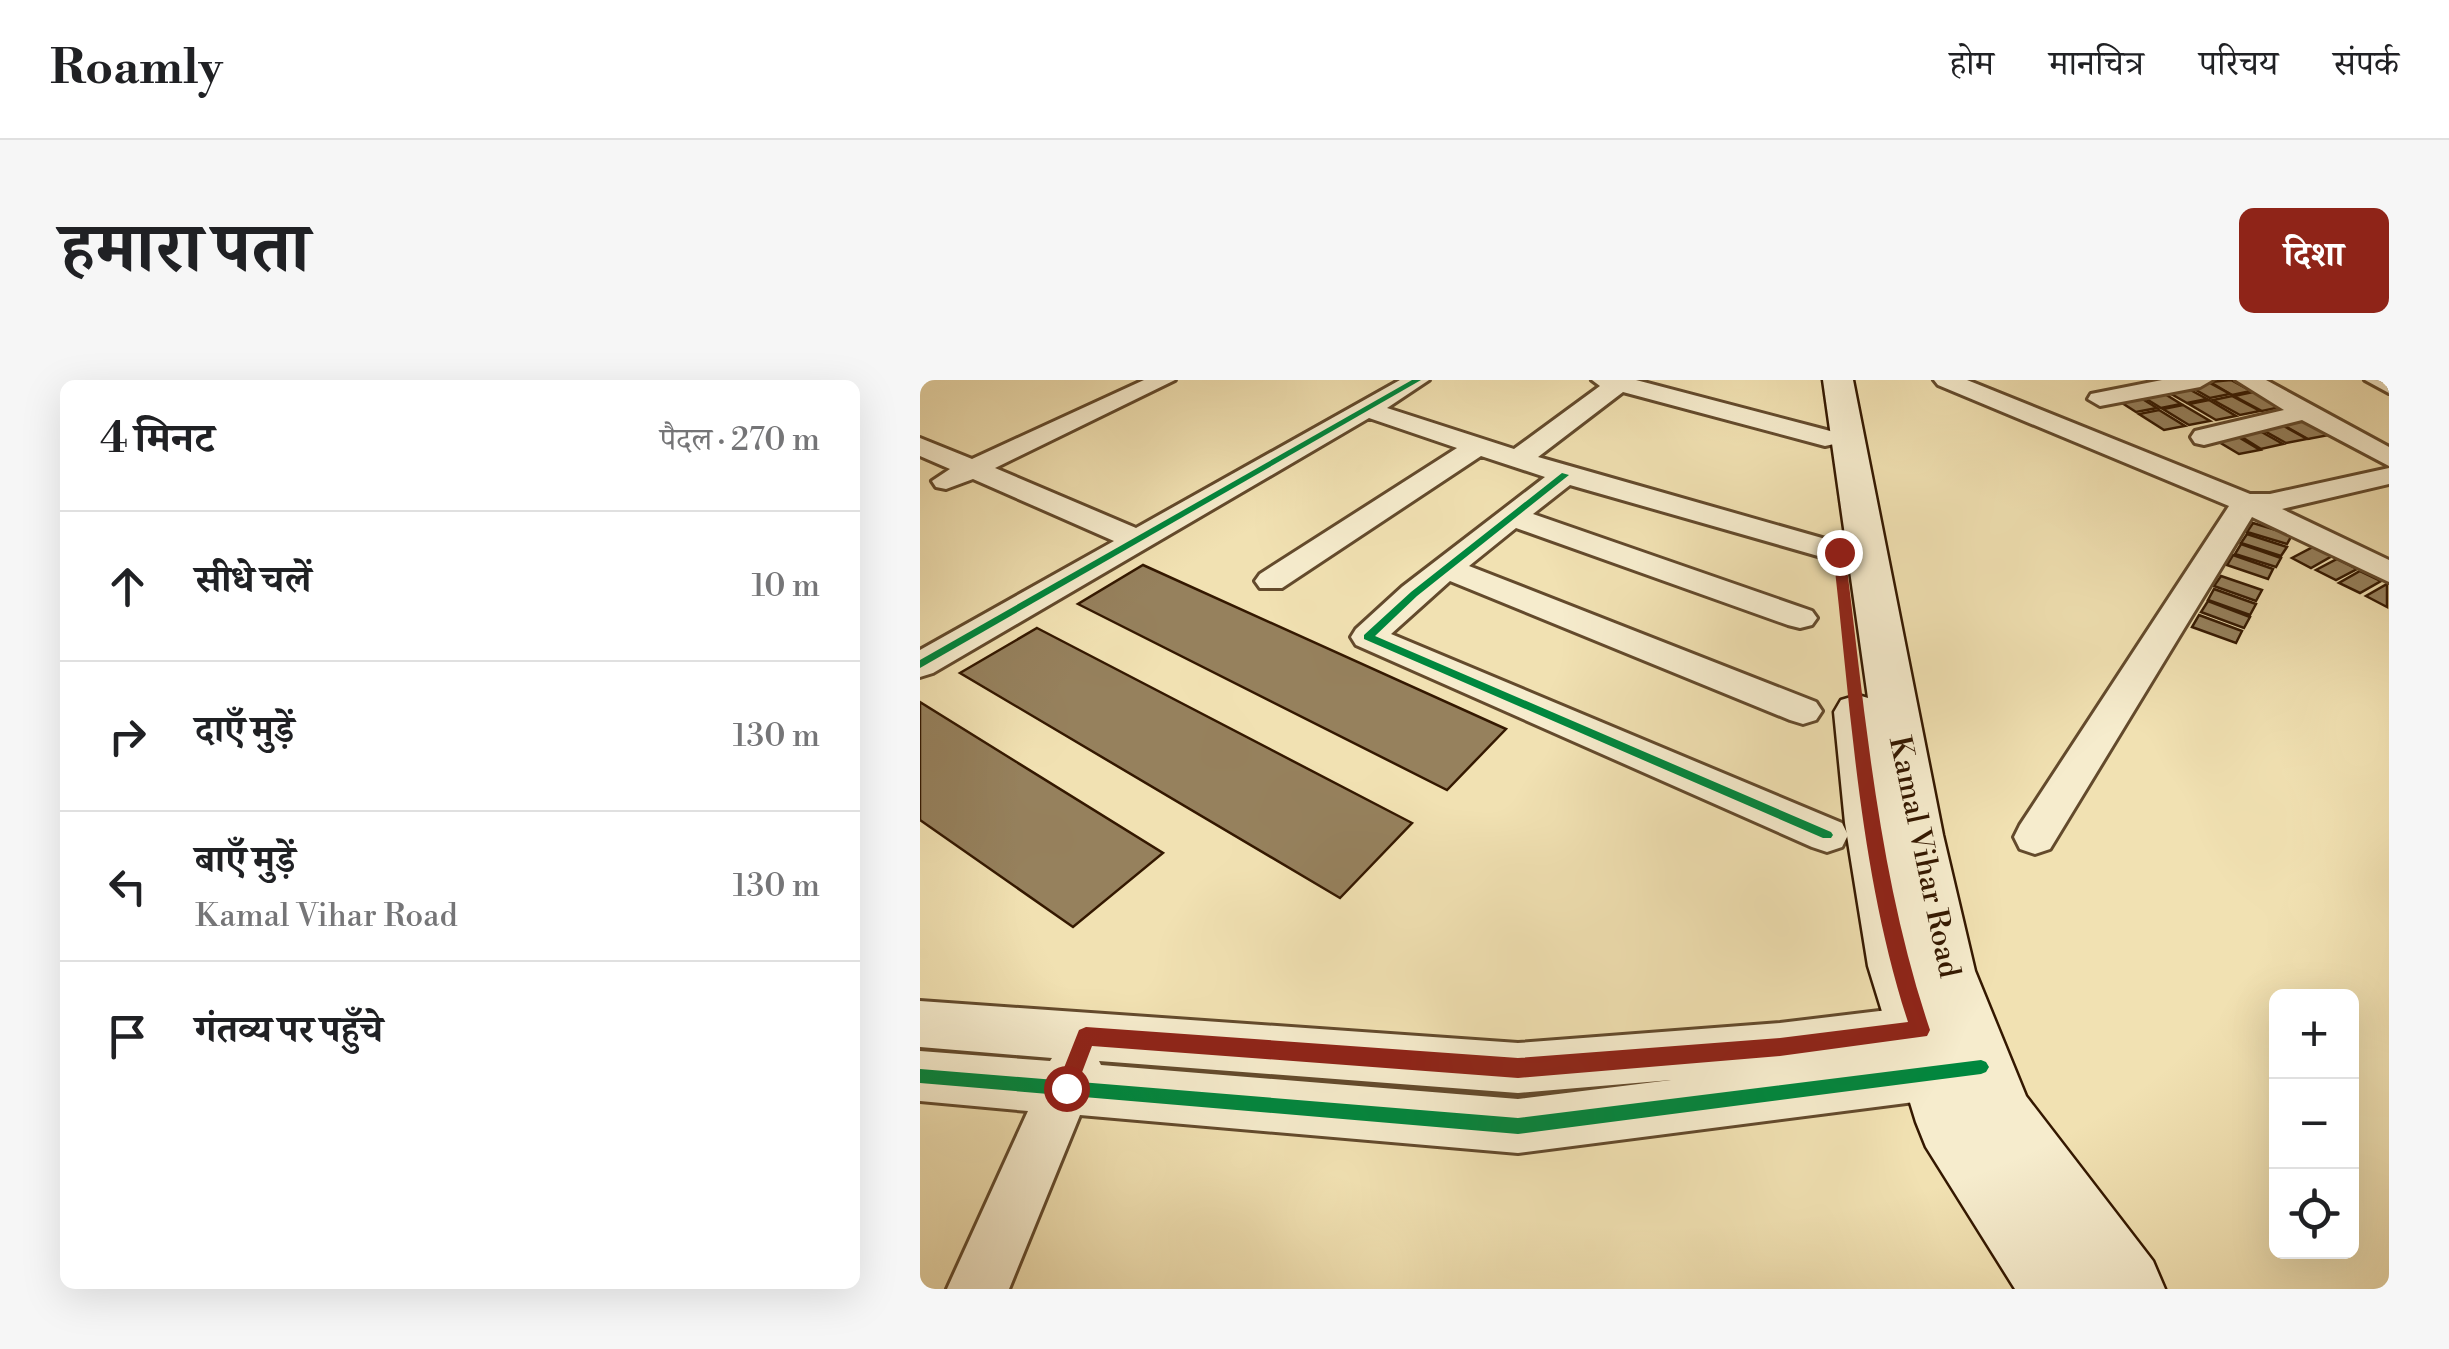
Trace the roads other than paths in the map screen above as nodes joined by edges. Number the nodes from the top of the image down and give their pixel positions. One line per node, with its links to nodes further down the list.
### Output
1 (1139, 380): 21 (street)
2 (1163, 380): 21 (street)
3 (1416, 380): 13 (street)
4 (1818, 380): 16 (main road, Kamal Vihar Road)
5 (1838, 380): 38 (main road, Kamal Vihar Road)
6 (1946, 380): 24 (street)
7 (2200, 380): 12 (street)
8 (2248, 380): 14 (street)
9 (2376, 380): 11 (street)
10 (1616, 381): 16 (street); 19 (street)
11 (2389, 386)
12 (2100, 400)
13 (1366, 410): 17 (street); 26 (street)
14 (2306, 412): 15 (street); 20 (street)
15 (2204, 437)
16 (1825, 438): 27 (main road, Kamal Vihar Road)
17 (1480, 445): 19 (street); 30 (street)
18 (920, 446): 21 (street)
19 (1520, 458): 22 (street)
20 (2389, 458)
21 (945, 471): 26 (street)
22 (1565, 475): 25 (street); 27 (street)
23 (2389, 476): 24 (street)
24 (2246, 503): 29 (street); 35 (street)
25 (1512, 516): 28 (street); 31 (street)
26 (1126, 546): 32 (street)
27 (1839, 552): 38 (main road, Kamal Vihar Road)
28 (1446, 568): 33 (street); 34 (street)
29 (2389, 572)
30 (1271, 581)
31 (1800, 618)
32 (920, 665)
33 (1803, 711)
34 (1827, 835)
35 (2035, 837)
36 (920, 1024): 37 (street)
37 (1086, 1036): 38 (street); 40 (street)
38 (1950, 1049): 40 (street); 42 (main road, Kamal Vihar Road); 43 (main road, Kamal Vihar Road)
39 (920, 1076): 40 (street)
40 (1066, 1088): 41 (street)
41 (978, 1289)
42 (2062, 1289)
43 (2125, 1289)

